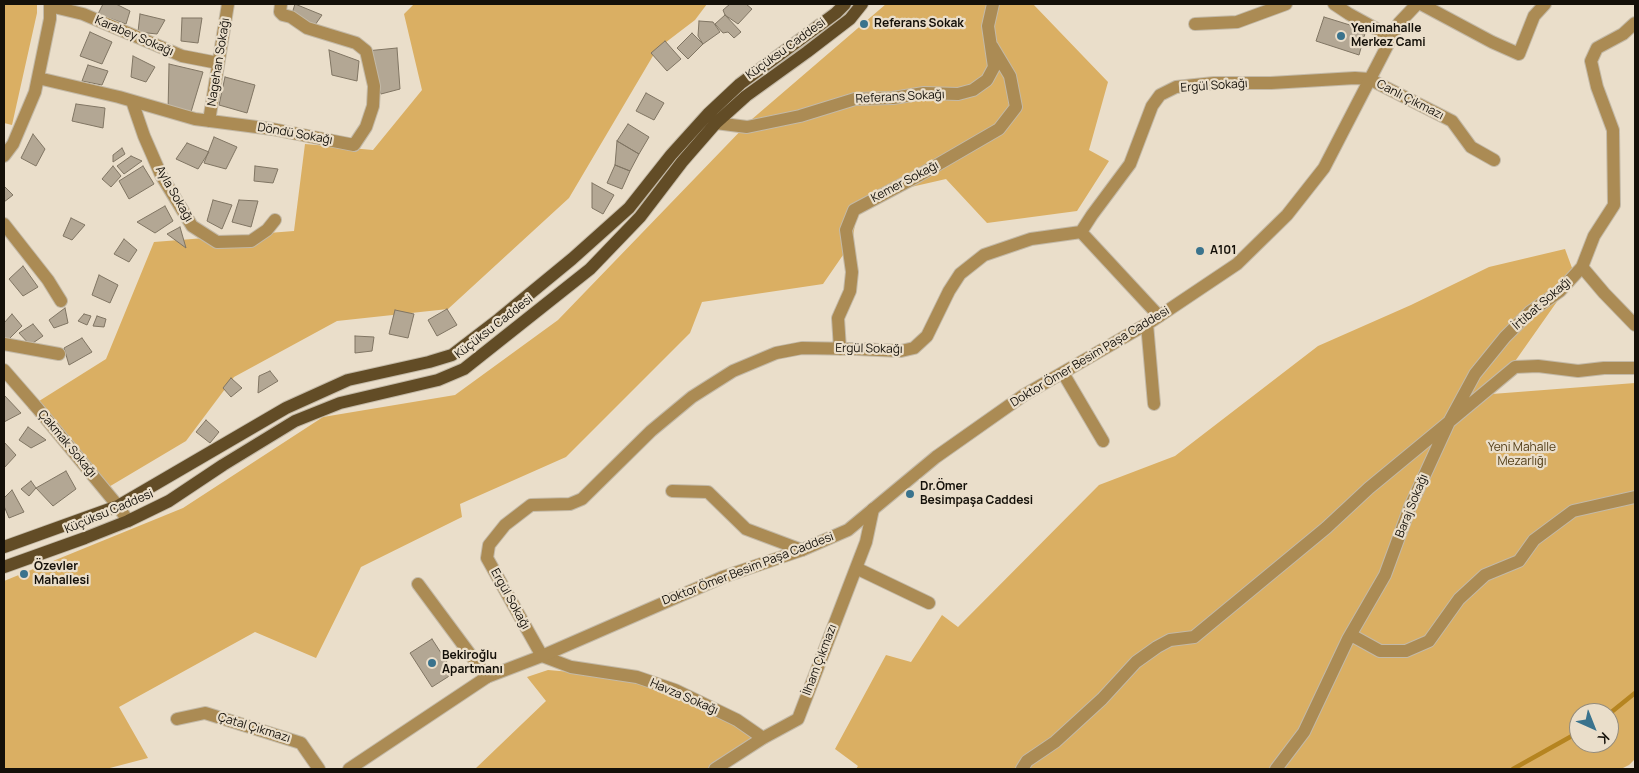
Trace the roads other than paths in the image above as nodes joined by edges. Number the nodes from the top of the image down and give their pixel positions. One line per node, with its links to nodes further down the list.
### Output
1 (228, 4): 16 (street, Nagehan Sokağı)
2 (281, 4): 21 (street, Döndü Sokağı)
3 (845, 4): 20 (main road, Küçüksu Caddesi)
4 (862, 4): 20 (main road, Küçüksu Caddesi)
5 (993, 4): 15 (street, Referans Sokağı)
6 (1286, 4): 13 (street)
7 (1334, 4): 14 (street)
8 (1417, 4): 14 (street, Doktor Ömer Besim Paşa Caddesi)
9 (1421, 4): 10 (street)
10 (1545, 4)
11 (50, 5): 16 (street, Karabey Sokağı); 17 (street)
12 (1635, 23): 27 (street, İrtibat Sokağı)
13 (1195, 24)
14 (1391, 37): 18 (street, Doktor Ömer Besim Paşa Caddesi)
15 (992, 46): 20 (street, Referans Sokağı); 33 (street, Kemer Sokağı)
16 (218, 63): 21 (street, Nagehan Sokağı)
17 (38, 78): 19 (street, Döndü Sokağı); 22 (street)
18 (1369, 79): 23 (street, Canlı Çıkmazı); 26 (street, Ergül Sokağı); 29 (street, Doktor Ömer Besim Paşa Caddesi)
19 (132, 101): 21 (street, Döndü Sokağı); 24 (street, Ayla Sokağı)
20 (712, 118): 43 (main road, Küçüksu Caddesi); 45 (main road, Küçüksu Caddesi)
21 (209, 121)
22 (4, 156)
23 (1494, 160)
24 (275, 220)
25 (4, 224): 28 (street)
26 (1081, 232): 29 (street); 33 (street, Ergül Sokağı)
27 (1582, 267): 31 (street); 39 (street, İrtibat Sokağı)
28 (61, 301)
29 (1159, 316): 30 (street, Doktor Ömer Besim Paşa Caddesi)
30 (1147, 324): 37 (street, Doktor Ömer Besim Paşa Caddesi); 38 (street)
31 (1635, 325)
32 (4, 344): 34 (street)
33 (840, 349): 53 (street, Ergül Sokağı)
34 (59, 354)
35 (1635, 368): 39 (street, Baraj Sokağı)
36 (4, 370): 43 (street, Çakmak Sokağı)
37 (1063, 372): 40 (street); 44 (street, Doktor Ömer Besim Paşa Caddesi)
38 (1154, 404)
39 (1449, 422): 52 (street, Baraj Sokağı); 60 (street)
40 (1103, 441)
41 (672, 491): 47 (street)
42 (1635, 497): 52 (street)
43 (118, 506): 45 (street, Çakmak Sokağı); 46 (main road, Küçüksu Caddesi)
44 (873, 509): 47 (street, Doktor Ömer Besim Paşa Caddesi); 49 (street, İlham Çıkmazı)
45 (128, 521): 48 (main road, Küçüksu Caddesi)
46 (4, 547)
47 (802, 550): 53 (street, Doktor Ömer Besim Paşa Caddesi)
48 (4, 567)
49 (856, 568): 51 (street); 56 (street, İlham Çıkmazı)
50 (418, 584): 54 (street)
51 (929, 604)
52 (1351, 635): 61 (street, Baraj Sokağı)
53 (542, 656): 54 (street, Doktor Ömer Besim Paşa Caddesi); 56 (street, Havza Sokağı)
54 (486, 677): 58 (street, Doktor Ömer Besim Paşa Caddesi)
55 (177, 719): 57 (street, Çatal Çıkmazı)
56 (763, 738): 59 (street, İlham Çıkmazı)
57 (318, 769)
58 (349, 769)
59 (715, 769)
60 (1022, 769)
61 (1276, 769)

